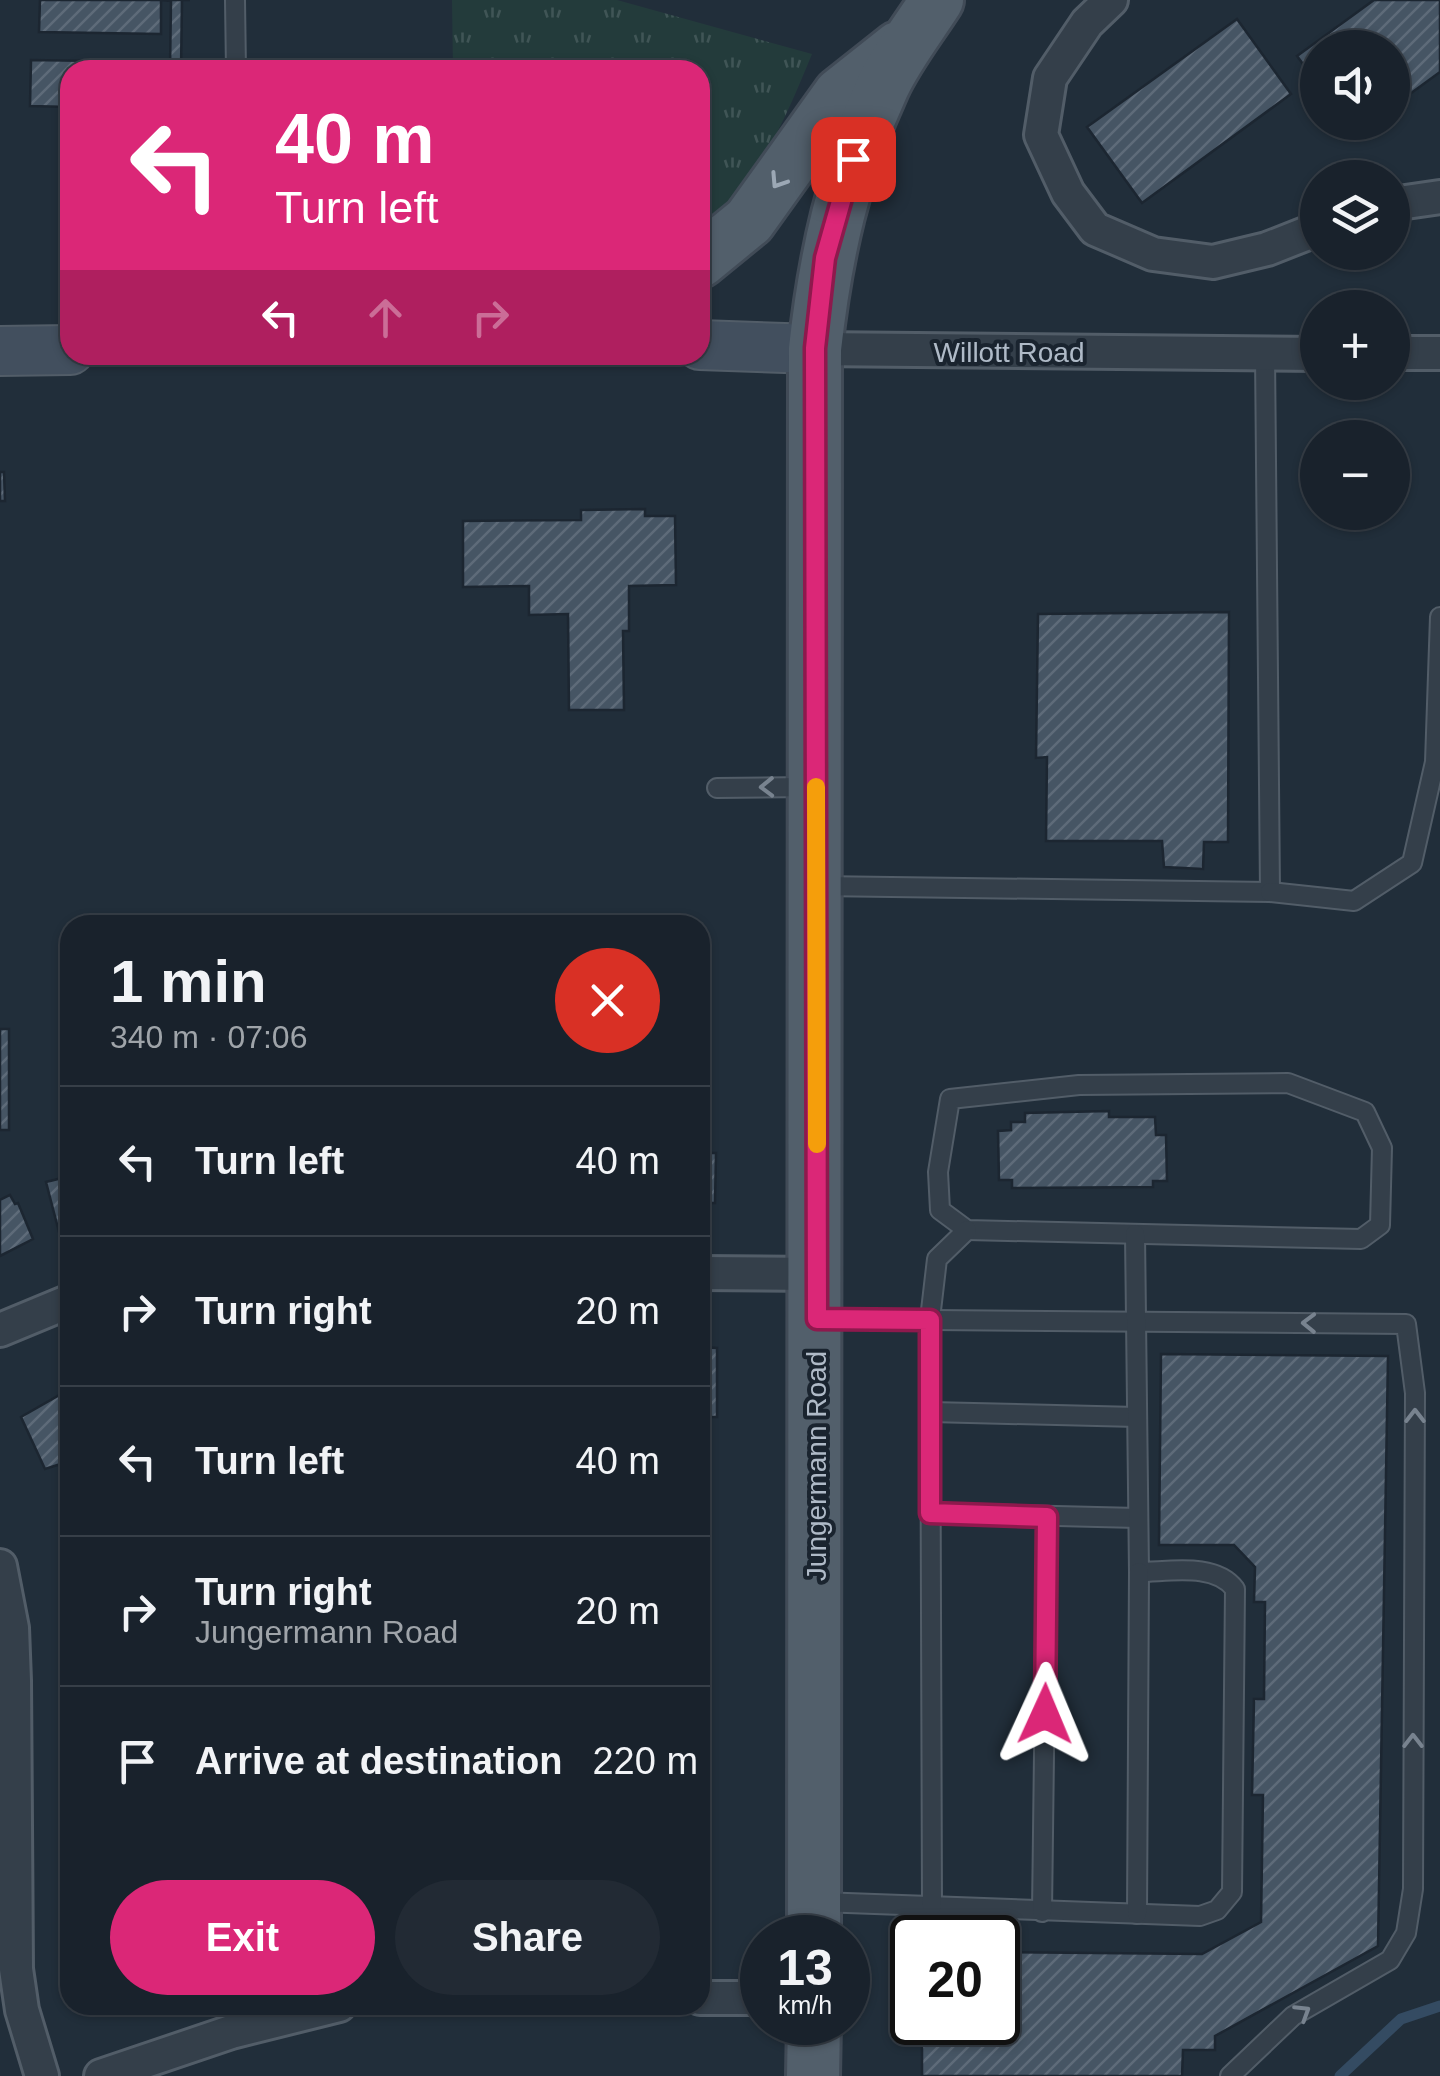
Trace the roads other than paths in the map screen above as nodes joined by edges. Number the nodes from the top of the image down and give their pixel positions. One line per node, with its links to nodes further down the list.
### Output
1 (235, 0): 4 (lane)
2 (1111, 0): 7 (street)
3 (926, 18): 8 (main road, one-way to 8); 10 (main road, Jungermann Road)
4 (236, 60)
5 (1440, 197): 6 (street)
6 (1410, 201)
7 (1300, 237)
8 (710, 252)
9 (710, 345): 10 (main road, Willott Road)
10 (815, 348): 15 (street, Willott Road); 19 (main road, Jungermann Road)
11 (60, 350): 12 (main road)
12 (0, 351)
13 (1410, 353): 14 (street)
14 (1440, 353)
15 (1266, 354): 16 (street, Willott Road); 22 (lane)
16 (1300, 354)
17 (1440, 617): 18 (lane)
18 (1437, 762): 22 (lane)
19 (816, 787): 20 (lane, one-way to 20); 21 (main road, Jungermann Road)
20 (717, 788)
21 (816, 886): 22 (lane); 26 (main road, Jungermann Road)
22 (1270, 892)
23 (966, 1230): 24 (lane); 24 (lane); 28 (lane)
24 (1135, 1234): 29 (lane)
25 (710, 1275): 26 (street)
26 (817, 1297): 28 (lane); 41 (main road, Jungermann Road)
27 (60, 1306): 30 (street)
28 (930, 1320): 29 (lane); 31 (lane)
29 (1136, 1322): 32 (lane); 50 (lane, one-way to 29)
30 (0, 1330)
31 (930, 1412): 32 (lane); 33 (lane)
32 (1137, 1416): 35 (lane)
33 (930, 1513): 34 (lane); 38 (lane)
34 (1047, 1517): 35 (lane); 39 (lane)
35 (1138, 1518): 37 (lane)
36 (0, 1566): 47 (street)
37 (1139, 1572): 40 (lane); 40 (lane)
38 (932, 1906): 39 (lane); 42 (lane)
39 (1042, 1912): 40 (lane)
40 (1137, 1914)
41 (814, 1915)
42 (856, 1915)
43 (710, 1998): 44 (street)
44 (740, 1998)
45 (295, 2015): 48 (street)
46 (814, 2045): 49 (main road)
47 (42, 2076)
48 (100, 2076)
49 (813, 2076)
50 (1230, 2076)

